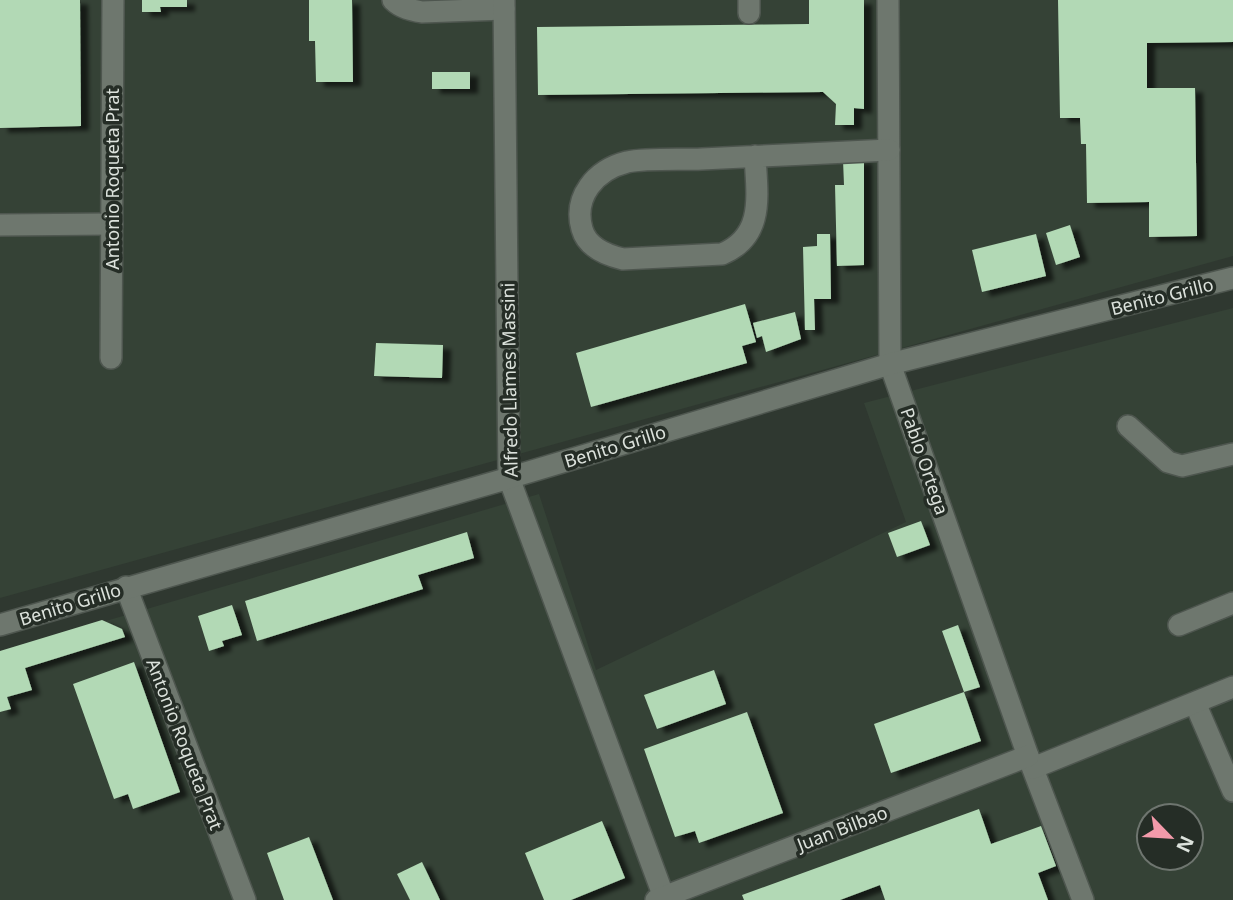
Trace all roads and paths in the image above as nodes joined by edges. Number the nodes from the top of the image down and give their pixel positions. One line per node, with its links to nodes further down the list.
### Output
1 (113, 0): 7 (street, Antonio Roqueta Prat)
2 (393, 0): 4 (street)
3 (888, 0): 5 (street, Pablo Ortega)
4 (504, 5): 14 (street, Alfredo Llames Massini)
5 (889, 150): 6 (street); 11 (street, Pablo Ortega)
6 (755, 156): 6 (street)
7 (112, 224): 8 (street); 10 (street, Antonio Roqueta Prat)
8 (0, 225)
9 (1233, 278): 11 (street, Benito Grillo)
10 (111, 358)
11 (890, 364): 14 (street, Benito Grillo); 21 (street, Pablo Ortega)
12 (1128, 426): 13 (street)
13 (1233, 454)
14 (509, 478): 15 (street, Benito Grillo); 23 (street, Alfredo Llames Massini)
15 (126, 587): 17 (street, Benito Grillo); 24 (street, Antonio Roqueta Prat)
16 (1233, 603): 18 (street)
17 (0, 625)
18 (1179, 625)
19 (1233, 687): 20 (street, Juan Bilbao)
20 (1195, 703): 21 (street, Juan Bilbao); 22 (street)
21 (1030, 762): 23 (street, Juan Bilbao); 25 (street, Pablo Ortega)
22 (1233, 791)
23 (662, 899)
24 (245, 900)
25 (1083, 900)

